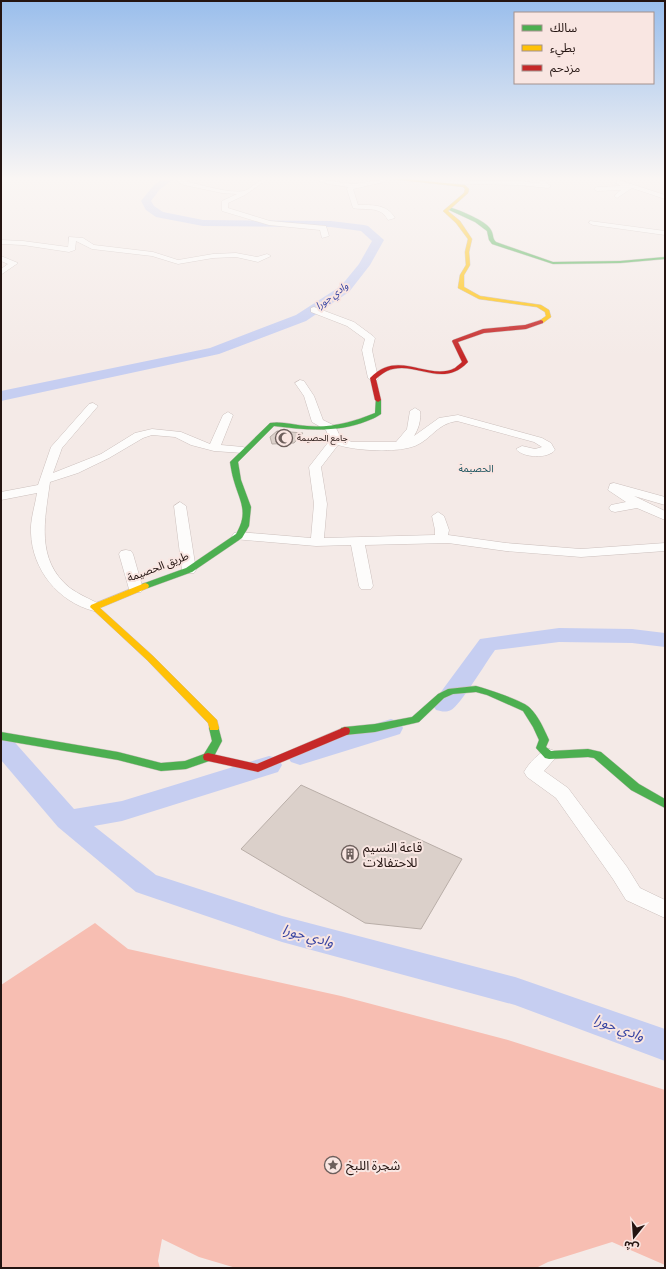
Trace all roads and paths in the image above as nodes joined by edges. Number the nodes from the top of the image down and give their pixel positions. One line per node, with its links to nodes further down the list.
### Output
1 (469, 238): 9 (street)
2 (491, 238): 6 (street)
3 (1, 242): 4 (street)
4 (267, 256)
5 (1, 258): 7 (street)
6 (665, 258)
7 (2, 272)
8 (314, 310): 9 (street)
9 (373, 378): 14 (street)
10 (300, 383): 14 (street)
11 (93, 406): 20 (street)
12 (415, 411): 16 (street)
13 (228, 415): 17 (street)
14 (331, 428): 15 (street); 19 (street)
15 (336, 440): 16 (street); 31 (street)
16 (399, 446): 18 (street)
17 (214, 448): 19 (street); 20 (street)
18 (522, 449)
19 (244, 450): 28 (street)
20 (45, 484): 21 (street); 37 (street)
21 (1, 496)
22 (665, 501): 23 (street)
23 (638, 504): 25 (street); 27 (street)
24 (180, 506): 34 (street)
25 (615, 508)
26 (438, 516): 29 (street)
27 (665, 516)
28 (239, 536): 31 (street); 34 (street, طريق الحصيمة)
29 (441, 539): 30 (street); 32 (street)
30 (357, 540): 31 (street); 35 (street)
31 (316, 542)
32 (665, 547)
33 (126, 554): 36 (street)
34 (189, 570): 36 (street, طريق الحصيمة)
35 (366, 586)
36 (136, 589): 37 (street, طريق الحصيمة)
37 (94, 607): 40 (street)
38 (1, 736): 40 (street)
39 (549, 755): 40 (street); 41 (street); 42 (street)
40 (208, 757)
41 (665, 804)
42 (665, 910)

